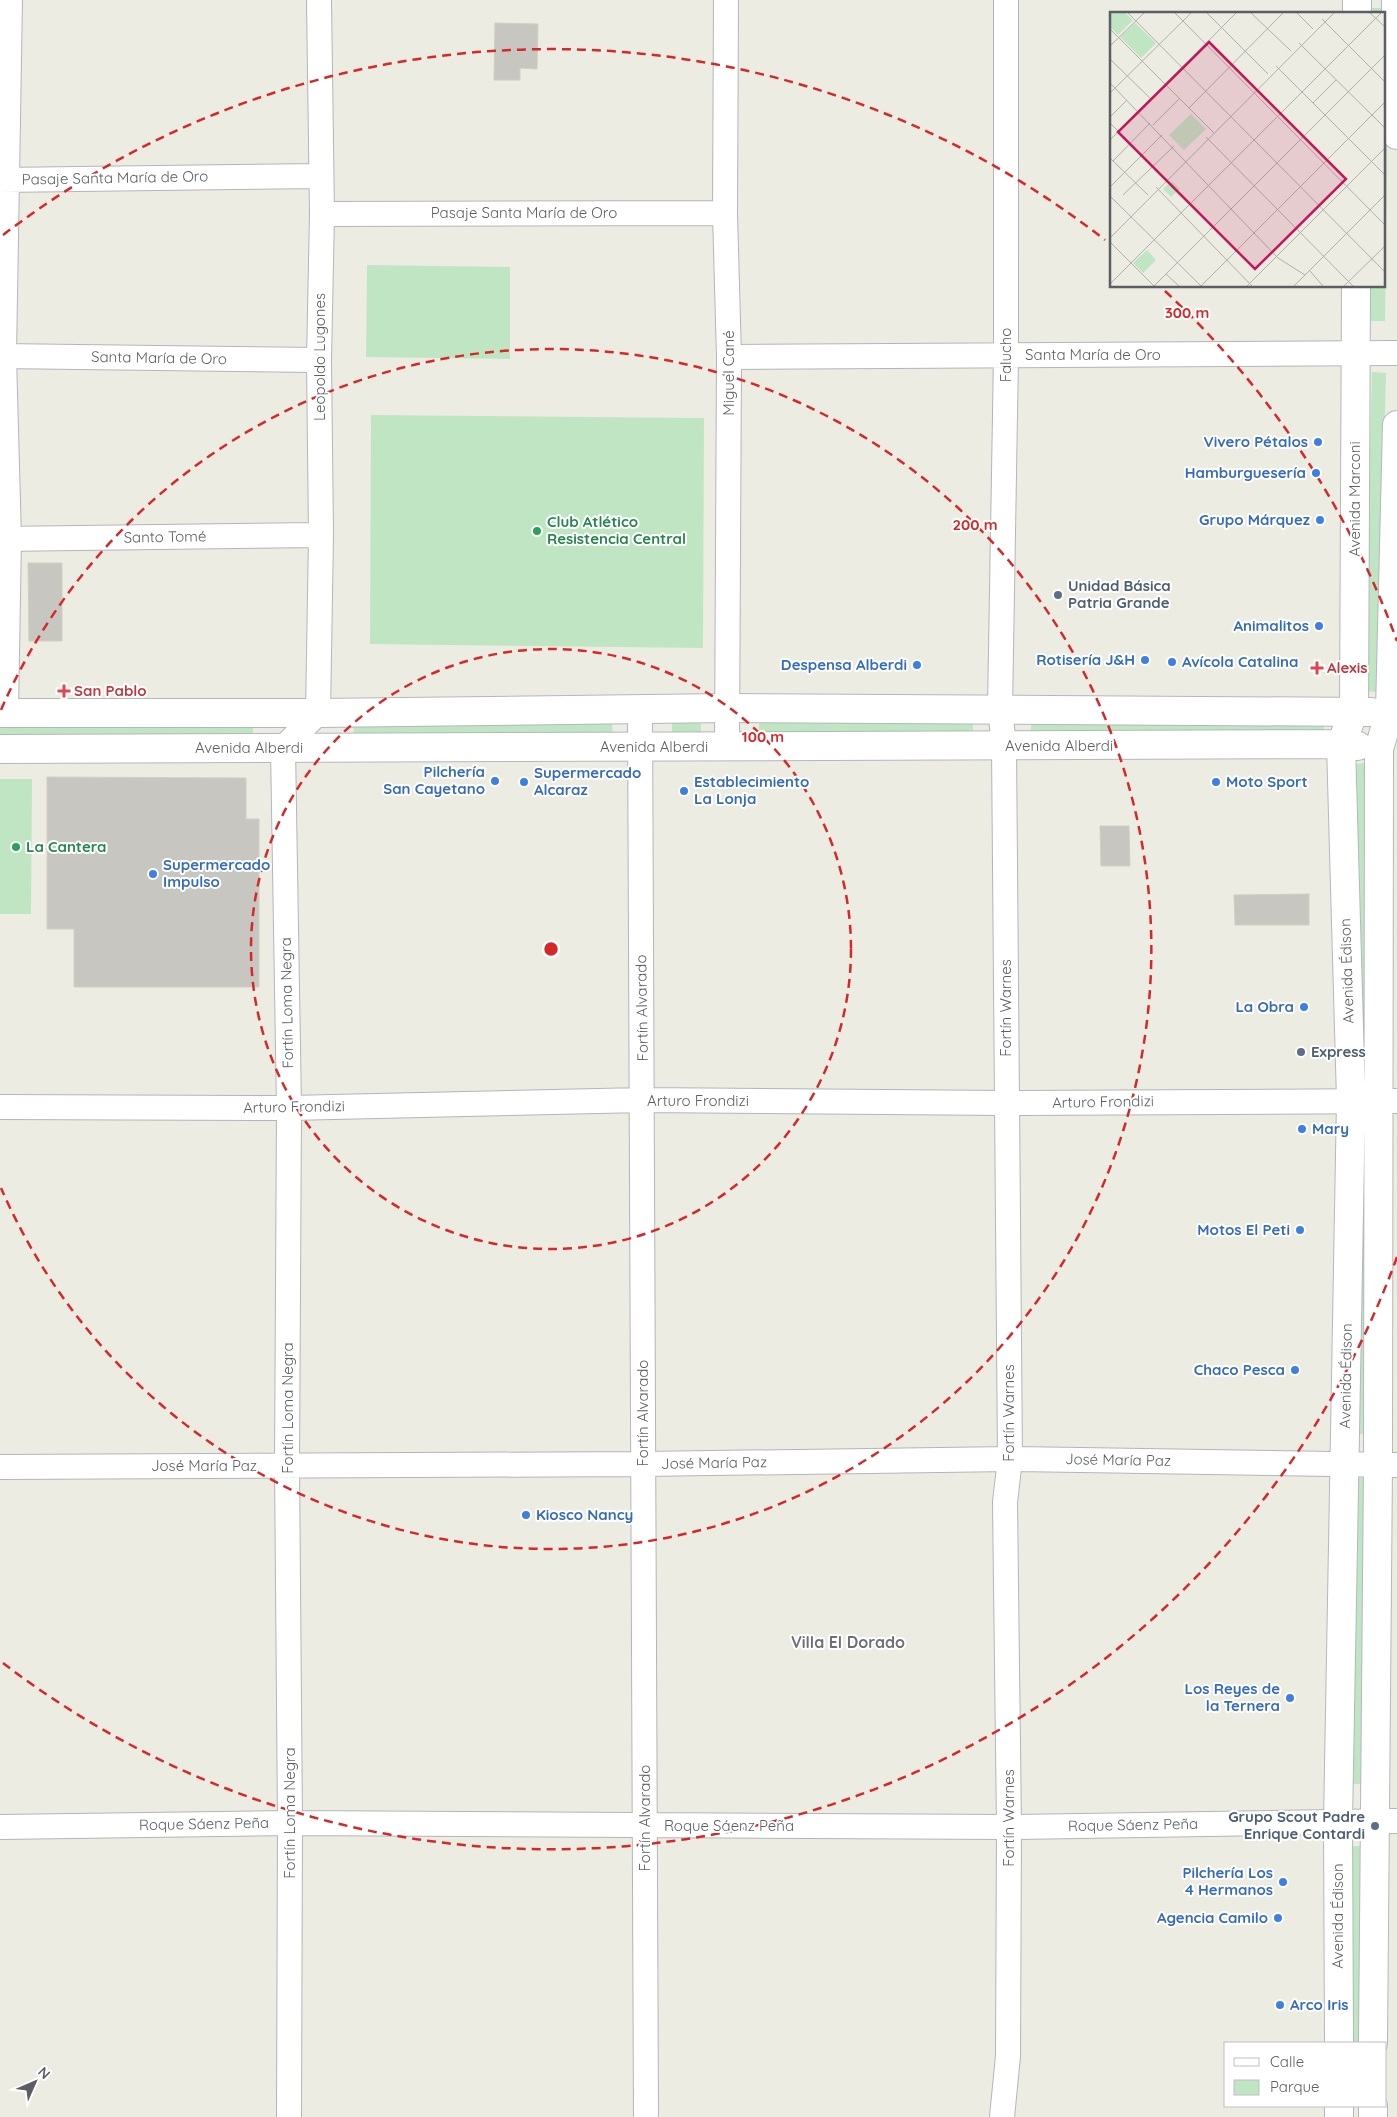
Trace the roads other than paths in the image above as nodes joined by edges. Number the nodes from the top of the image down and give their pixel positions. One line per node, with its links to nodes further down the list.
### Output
1 (10, 0): 8 (street)
2 (319, 0): 7 (street, Leopoldo Lugones)
3 (726, 0): 9 (street, Miguel Cané)
4 (1006, 0): 15 (street, Falucho)
5 (1396, 0): 6 (main road)
6 (1397, 135)
7 (320, 176): 8 (street, Pasaje Santa María de Oro); 10 (street, Leopoldo Lugones)
8 (4, 180): 14 (street)
9 (725, 213): 10 (street, Pasaje Santa María de Oro); 16 (street, Miguel Cané)
10 (322, 214): 17 (street, Leopoldo Lugones)
11 (1356, 288): 13 (main road, Avenida Marconi)
12 (1397, 353): 13 (street, Santa María de Oro)
13 (1356, 354): 15 (street, Santa María de Oro); 25 (main road, Avenida Marconi)
14 (2, 356): 17 (street, Santa María de Oro); 20 (street)
15 (1006, 356): 16 (street, Santa María de Oro); 22 (street, Falucho)
16 (730, 357): 21 (street, Miguel Cané)
17 (319, 360): 19 (street, Leopoldo Lugones)
18 (1397, 425): 24 (main road)
19 (321, 535): 20 (street, Santo Tomé); 27 (street, Leopoldo Lugones)
20 (4, 539): 26 (street)
21 (727, 708): 22 (main road); 23 (main road); 31 (street, Miguel Cané)
22 (1000, 709): 25 (main road); 29 (street, Fortín Warnes)
23 (640, 710): 27 (main road); 30 (street, Fortín Alvarado)
24 (1393, 711): 25 (main road); 34 (main road)
25 (1354, 712): 28 (main road, Avenida Édison)
26 (3, 713): 27 (main road)
27 (318, 713): 32 (street)
28 (1341, 744): 29 (main road, Avenida Alberdi); 34 (main road, Avenida Alberdi); 36 (main road, Avenida Édison)
29 (1004, 746): 31 (main road, Avenida Alberdi); 38 (street, Fortín Warnes)
30 (639, 747): 31 (main road, Avenida Alberdi); 32 (main road, Avenida Alberdi); 35 (street, Fortín Alvarado)
31 (727, 747)
32 (283, 748): 33 (main road, Avenida Alberdi); 40 (street, Fortín Loma Negra)
33 (0, 749)
34 (1388, 749): 37 (main road, Avenida Édison)
35 (643, 1100): 38 (street, Arturo Frondizi); 40 (street, Arturo Frondizi); 42 (street, Fortín Alvarado)
36 (1351, 1100): 37 (street, Arturo Frondizi); 38 (street, Arturo Frondizi); 43 (main road, Avenida Édison)
37 (1388, 1101): 45 (main road, Avenida Édison)
38 (1006, 1103): 41 (street, Fortín Warnes)
39 (0, 1107): 40 (street, Arturo Frondizi)
40 (289, 1108): 44 (street, Fortín Loma Negra)
41 (1010, 1458): 42 (street, José María Paz); 43 (street, José María Paz); 52 (street, Fortín Warnes)
42 (643, 1464): 44 (street, José María Paz); 50 (street, Fortín Alvarado)
43 (1344, 1464): 45 (street, José María Paz); 48 (main road, Avenida Édison)
44 (287, 1465): 46 (street, José María Paz); 49 (street, Fortín Loma Negra)
45 (1387, 1465): 47 (main road, Avenida Édison)
46 (0, 1468)
47 (1386, 1821): 48 (street, Roque Sáenz Peña); 54 (main road, Avenida Édison)
48 (1338, 1822): 52 (street, Roque Sáenz Peña); 53 (main road, Avenida Édison)
49 (290, 1823): 50 (street, Roque Sáenz Peña); 51 (street, Roque Sáenz Peña); 55 (street, Fortín Loma Negra)
50 (646, 1825): 52 (street, Roque Sáenz Peña); 56 (street, Fortín Alvarado)
51 (0, 1827)
52 (1009, 1827): 57 (street, Fortín Warnes)
53 (1339, 2042)
54 (1373, 2042)
55 (290, 2117)
56 (646, 2117)
57 (1002, 2117)

